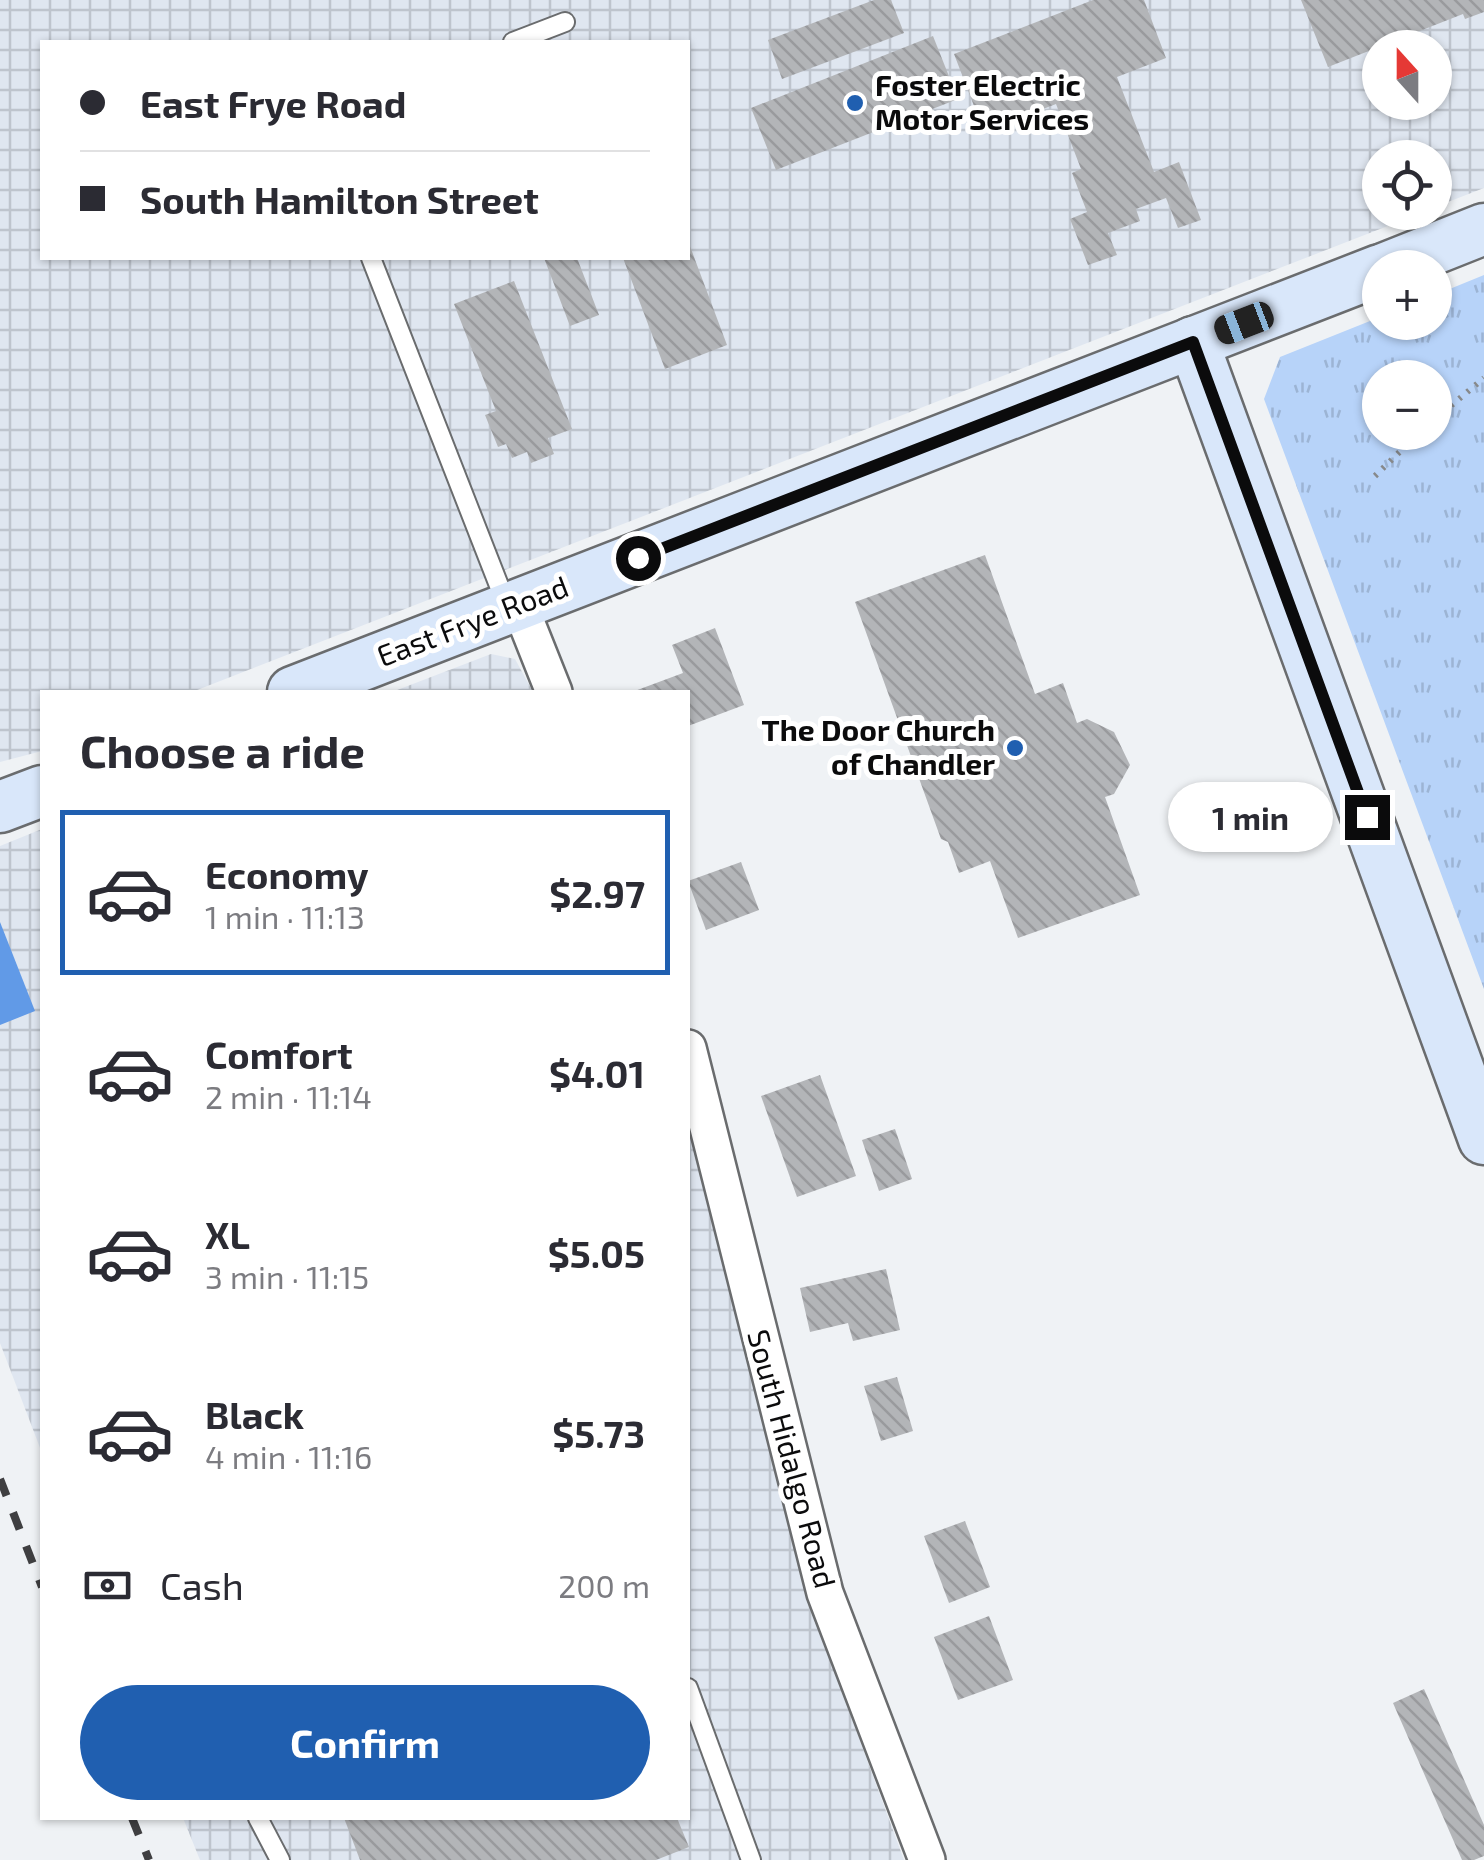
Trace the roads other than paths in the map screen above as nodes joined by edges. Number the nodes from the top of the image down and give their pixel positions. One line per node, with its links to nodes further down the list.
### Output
1 (564, 22): 2 (lane)
2 (517, 40)
3 (1484, 230): 4 (street, East Frye Road)
4 (1432, 250)
5 (372, 260): 8 (lane)
6 (1362, 277): 7 (street, East Frye Road)
7 (1193, 342): 8 (street, East Frye Road); 14 (street)
8 (514, 606): 9 (street, East Frye Road); 10 (street)
9 (311, 689)
10 (553, 690)
11 (40, 791): 12 (street)
12 (0, 807)
13 (690, 1056): 19 (street, South Hidalgo Road)
14 (1484, 1139)
15 (690, 1694): 18 (lane)
16 (259, 1820): 17 (lane)
17 (280, 1860)
18 (750, 1860)
19 (926, 1860)

